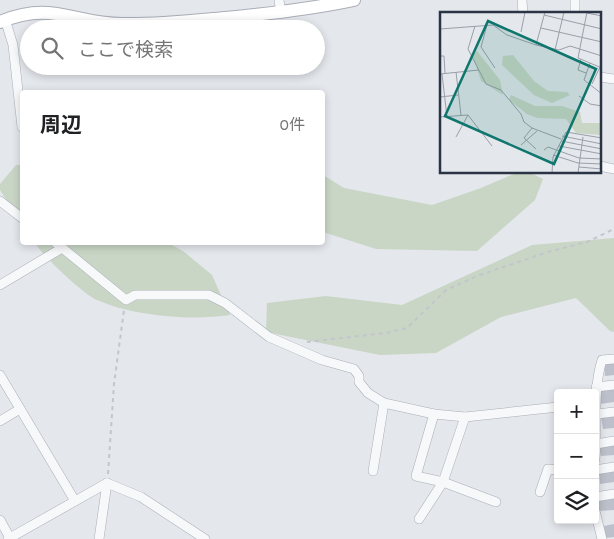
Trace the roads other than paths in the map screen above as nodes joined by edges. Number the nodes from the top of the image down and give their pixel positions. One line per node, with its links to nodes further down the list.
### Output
1 (354, 0): 2 (street)
2 (280, 6): 5 (street)
3 (2, 20): 4 (street); 6 (street)
4 (92, 20)
5 (189, 20)
6 (20, 109)
7 (0, 201): 8 (street)
8 (20, 216)
9 (58, 245): 10 (street); 15 (street)
10 (0, 284)
11 (614, 359): 14 (street)
12 (0, 375): 17 (street)
13 (614, 385): 14 (street)
14 (596, 387)
15 (384, 403): 19 (street); 28 (street)
16 (554, 407): 21 (street)
17 (20, 409): 22 (street); 34 (street)
18 (614, 412): 20 (street)
19 (434, 414): 21 (street); 29 (street)
20 (599, 414)
21 (465, 417): 29 (street)
22 (0, 421)
23 (614, 441): 24 (street)
24 (599, 444)
25 (614, 468): 27 (street)
26 (554, 470): 31 (street)
27 (599, 470)
28 (373, 471)
29 (443, 482): 35 (street); 36 (street)
30 (107, 483): 34 (street); 40 (street); 41 (street)
31 (540, 492)
32 (614, 494): 33 (street)
33 (599, 496)
34 (75, 500): 39 (street)
35 (496, 502)
36 (419, 519)
37 (0, 520): 39 (street)
38 (598, 524): 42 (street)
39 (9, 538)
40 (99, 539)
41 (205, 539)
42 (602, 539)

